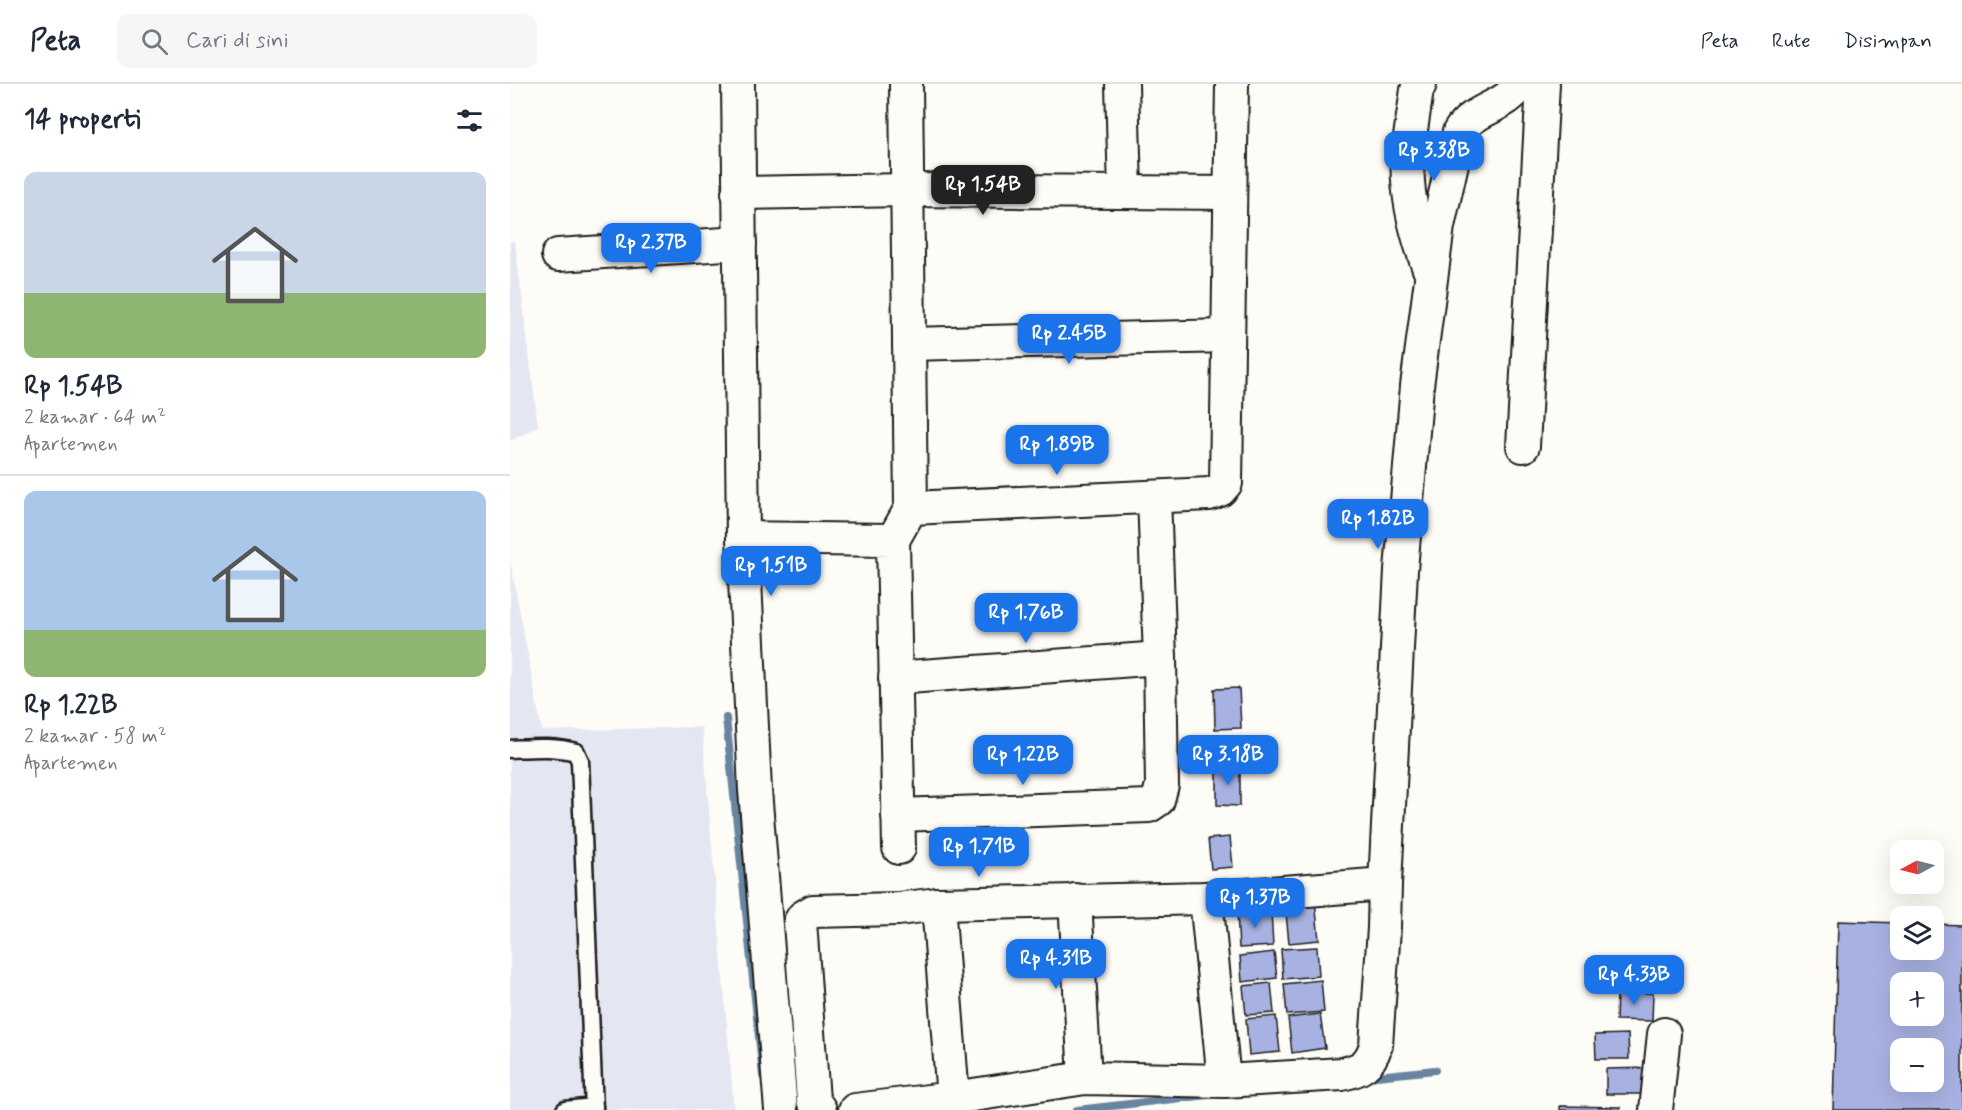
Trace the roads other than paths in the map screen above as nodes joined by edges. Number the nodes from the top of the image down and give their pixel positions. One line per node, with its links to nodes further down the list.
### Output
1 (738, 84): 10 (street)
2 (906, 84): 8 (street)
3 (1122, 84): 9 (street)
4 (1232, 84): 11 (street)
5 (1420, 84): 14 (street)
6 (1520, 84): 14 (street)
7 (1543, 84): 17 (street)
8 (908, 190): 9 (street); 10 (street); 16 (street)
9 (1125, 192): 11 (street)
10 (738, 193): 12 (street)
11 (1229, 193): 15 (street)
12 (740, 243): 13 (street); 20 (street)
13 (558, 255)
14 (1432, 276): 27 (street)
15 (1227, 336): 16 (street); 18 (street)
16 (909, 344): 19 (street)
17 (1523, 446)
18 (1154, 497): 19 (street); 22 (street)
19 (911, 507): 21 (street)
20 (743, 538): 21 (street); 37 (street)
21 (893, 540): 23 (street)
22 (1160, 658): 23 (street); 25 (street)
23 (895, 678): 25 (street)
24 (510, 749): 35 (lane)
25 (898, 815): 26 (street)
26 (899, 848)
27 (1384, 884): 28 (street); 33 (street)
28 (1206, 898): 29 (street); 33 (street)
29 (1075, 900): 30 (street); 32 (street)
30 (938, 904): 34 (street); 38 (street)
31 (1664, 1034): 40 (street)
32 (1085, 1078): 33 (street); 34 (street)
33 (1224, 1081)
34 (953, 1098): 39 (street)
35 (594, 1108): 36 (lane)
36 (565, 1110)
37 (782, 1110)
38 (820, 1110)
39 (855, 1110)
40 (1656, 1110)

